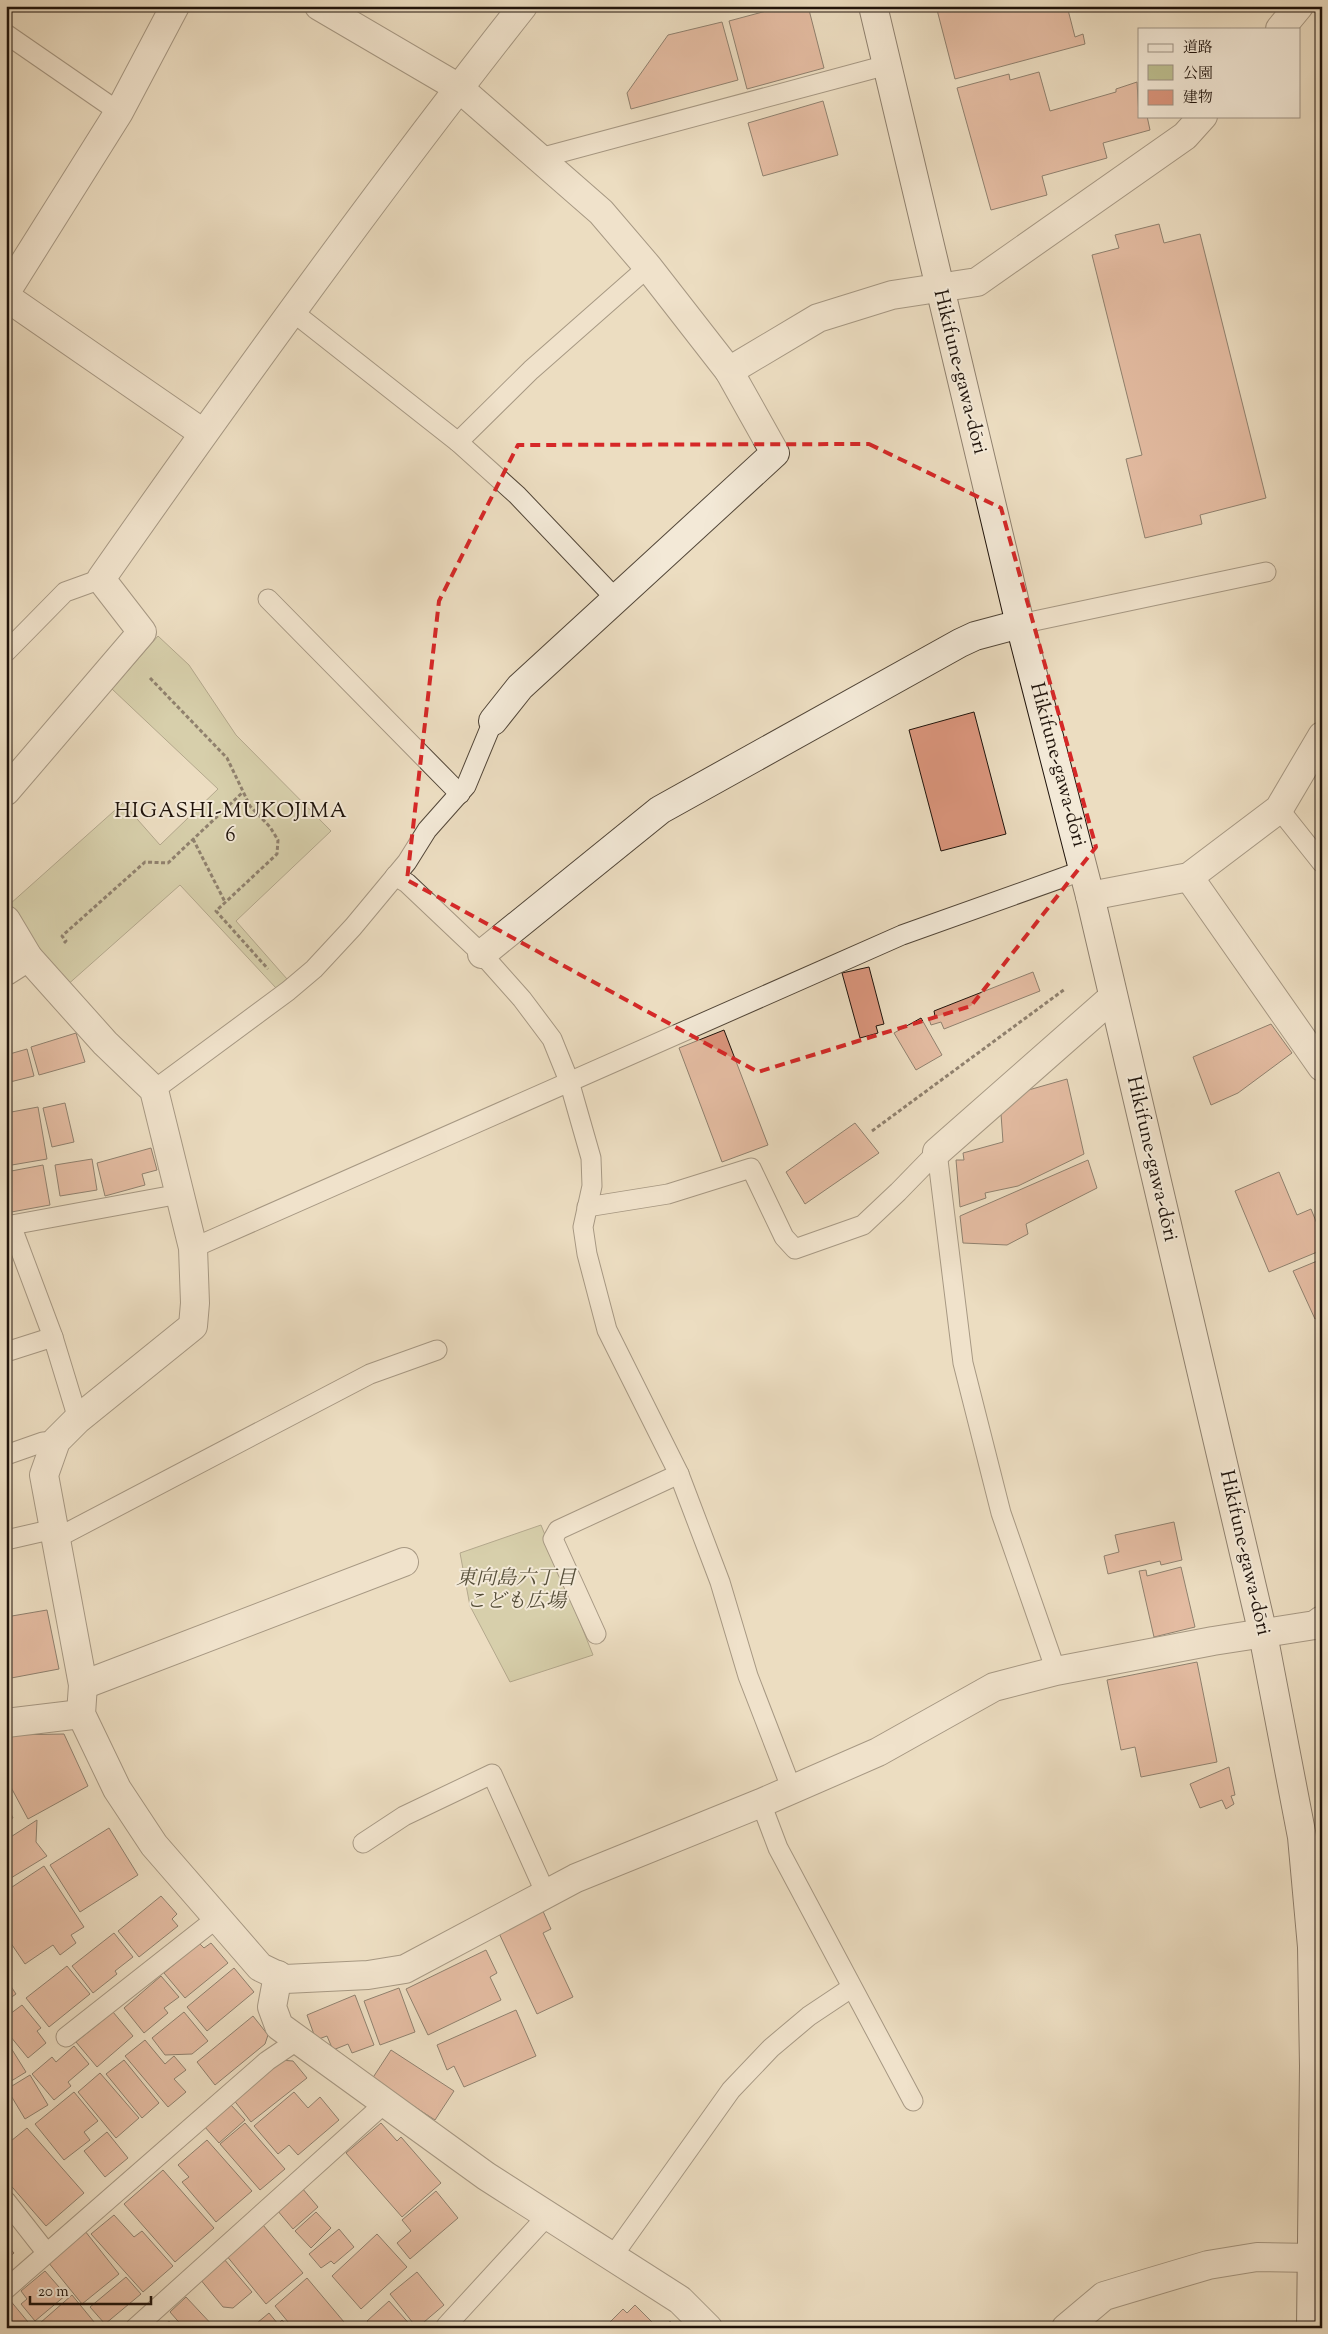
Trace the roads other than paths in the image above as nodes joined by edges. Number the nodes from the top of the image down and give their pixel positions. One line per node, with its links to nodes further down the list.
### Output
1 (175, 6): 10 (street)
2 (319, 6): 9 (street)
3 (523, 6): 9 (street)
4 (873, 6): 8 (street, Hikifune-gawa-dōri)
5 (1299, 6): 6 (street)
6 (1281, 28)
7 (6, 34): 10 (lane)
8 (887, 65): 12 (lane); 14 (street, Hikifune-gawa-dōri)
9 (459, 88): 12 (street); 17 (street)
10 (119, 112): 15 (street)
11 (1201, 118): 14 (street)
12 (540, 158): 13 (street)
13 (648, 267): 18 (street); 20 (lane)
14 (938, 288): 18 (street); 25 (street, Hikifune-gawa-dōri)
15 (6, 292)
16 (6, 297): 19 (street)
17 (293, 312): 19 (street); 20 (lane)
18 (729, 371): 24 (street)
19 (204, 433): 22 (street)
20 (458, 442): 24 (lane)
21 (1266, 572): 25 (lane)
22 (101, 579): 26 (lane); 29 (street)
23 (268, 599): 30 (lane)
24 (616, 599): 27 (street)
25 (1020, 624): 35 (street, Hikifune-gawa-dōri); 37 (street)
26 (6, 652)
27 (493, 721): 30 (lane)
28 (1322, 736): 31 (street)
29 (6, 791)
30 (460, 794): 33 (lane)
31 (1279, 809): 32 (lane); 34 (street)
32 (1322, 863)
33 (395, 876): 37 (lane); 42 (lane)
34 (1189, 877): 35 (street); 40 (street)
35 (1087, 883): 39 (street, Hikifune-gawa-dōri); 41 (lane)
36 (6, 920): 38 (street)
37 (482, 954): 41 (lane)
38 (17, 964): 42 (street)
39 (1113, 997): 43 (street); 60 (street, Hikifune-gawa-dōri)
40 (1322, 1067)
41 (569, 1081): 45 (lane); 47 (lane)
42 (154, 1090): 44 (street)
43 (937, 1152): 45 (lane); 61 (lane)
44 (180, 1194): 46 (lane); 47 (street)
45 (587, 1207): 54 (lane)
46 (9, 1225): 48 (lane)
47 (193, 1248): 51 (street)
48 (53, 1337): 50 (lane); 51 (lane)
49 (437, 1350): 55 (lane)
50 (6, 1352)
51 (78, 1419): 52 (street)
52 (56, 1441): 53 (lane); 55 (street)
53 (6, 1455)
54 (678, 1474): 59 (lane); 65 (lane)
55 (54, 1534): 56 (lane); 62 (street)
56 (6, 1540)
57 (404, 1562): 62 (street)
58 (1322, 1620): 60 (street)
59 (596, 1634)
60 (1263, 1634): 61 (street); 80 (street, Hikifune-gawa-dōri)
61 (1056, 1671): 65 (street)
62 (83, 1685): 63 (street)
63 (81, 1714): 64 (street); 69 (street)
64 (6, 1723)
65 (792, 1790): 66 (street)
66 (761, 1804): 68 (street); 71 (lane)
67 (363, 1843): 68 (lane)
68 (546, 1894): 70 (street)
69 (217, 1918): 70 (street); 72 (lane)
70 (278, 1976): 73 (street)
71 (851, 1988): 74 (lane); 79 (lane)
72 (66, 2037)
73 (298, 2040): 75 (street); 78 (lane)
74 (912, 2101)
75 (384, 2103): 77 (street); 83 (lane)
76 (6, 2201): 78 (lane)
77 (548, 2216): 79 (street); 82 (lane)
78 (46, 2252): 81 (lane)
79 (612, 2257): 84 (street)
80 (1313, 2258): 85 (street); 86 (street, Hikifune-gawa-dōri)
81 (6, 2289)
82 (446, 2326)
83 (135, 2328)
84 (708, 2328)
85 (1066, 2328)
86 (1311, 2328)

